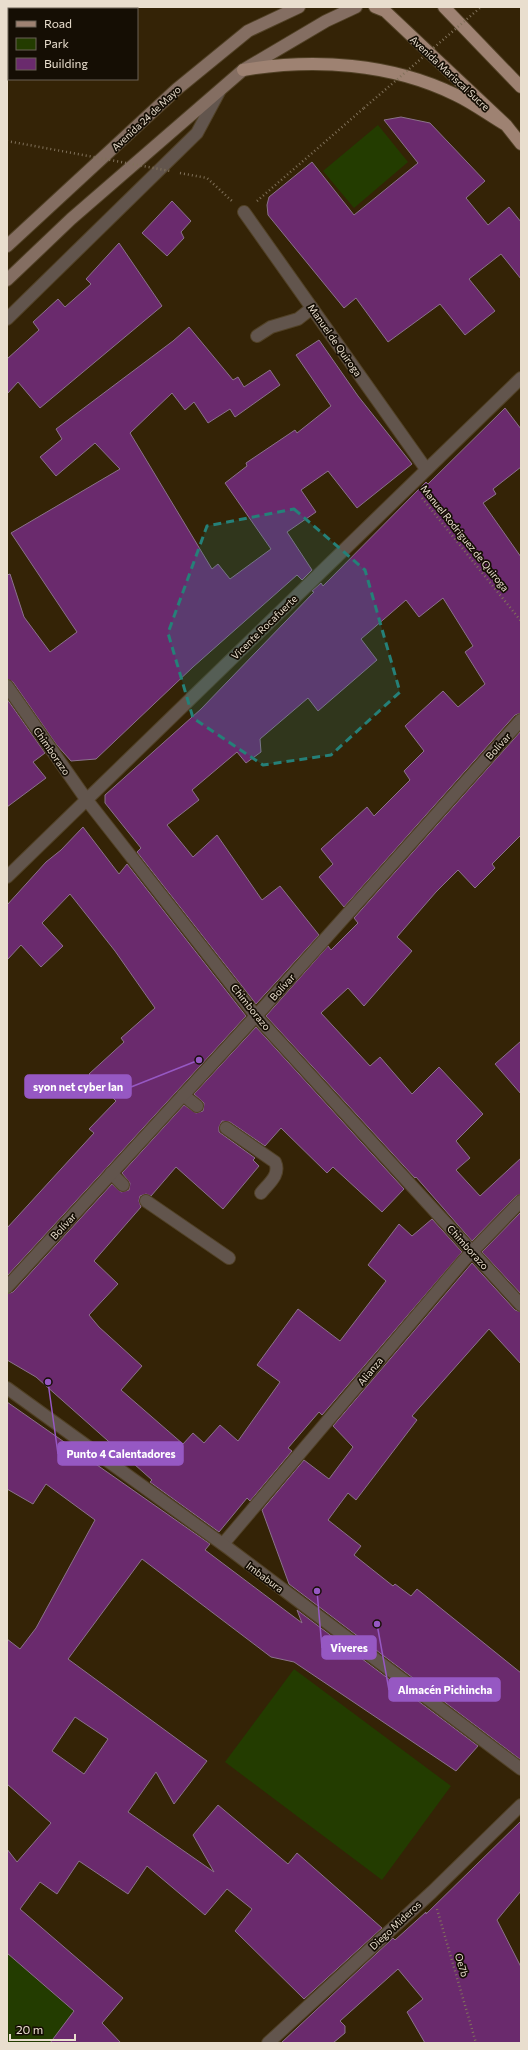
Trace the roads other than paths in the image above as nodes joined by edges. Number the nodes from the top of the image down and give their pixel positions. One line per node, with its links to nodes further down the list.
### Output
1 (299, 7): 11 (main road, Avenida 24 de Mayo)
2 (356, 7): 5 (main road)
3 (444, 7): 6 (main road)
4 (380, 9): 8 (main road, Avenida Mariscal Sucre)
5 (243, 70): 7 (main road); 8 (main road)
6 (521, 87)
7 (220, 90): 12 (main road); 14 (street)
8 (506, 125): 9 (main road, Avenida Mariscal Sucre)
9 (521, 144)
10 (244, 212): 13 (street, Manuel de Quiroga)
11 (7, 246)
12 (7, 280)
13 (312, 308): 15 (street); 17 (street, Manuel de Quiroga)
14 (7, 319)
15 (257, 336)
16 (521, 378): 17 (street, Vicente Rocafuerte)
17 (426, 468): 20 (street, Vicente Rocafuerte)
18 (7, 686): 20 (street, Chimborazo)
19 (521, 720): 22 (street, Bolívar)
20 (86, 799): 21 (street, Vicente Rocafuerte); 22 (street, Chimborazo)
21 (7, 877)
22 (256, 1016): 23 (street, Bolívar); 31 (street, Chimborazo)
23 (183, 1094): 24 (street); 26 (street, Bolívar)
24 (197, 1106)
25 (226, 1128): 28 (street)
26 (111, 1173): 27 (street); 33 (street, Bolívar)
27 (123, 1185)
28 (261, 1193)
29 (146, 1201): 32 (street)
30 (521, 1201): 31 (street, Alianza)
31 (472, 1252): 34 (street, Chimborazo); 36 (street, Alianza)
32 (229, 1258)
33 (7, 1287)
34 (521, 1305)
35 (7, 1388): 36 (street, Imbabura)
36 (223, 1544): 37 (street, Imbabura)
37 (521, 1769)
38 (521, 1805): 39 (street, Diego Mideros)
39 (268, 2043)

